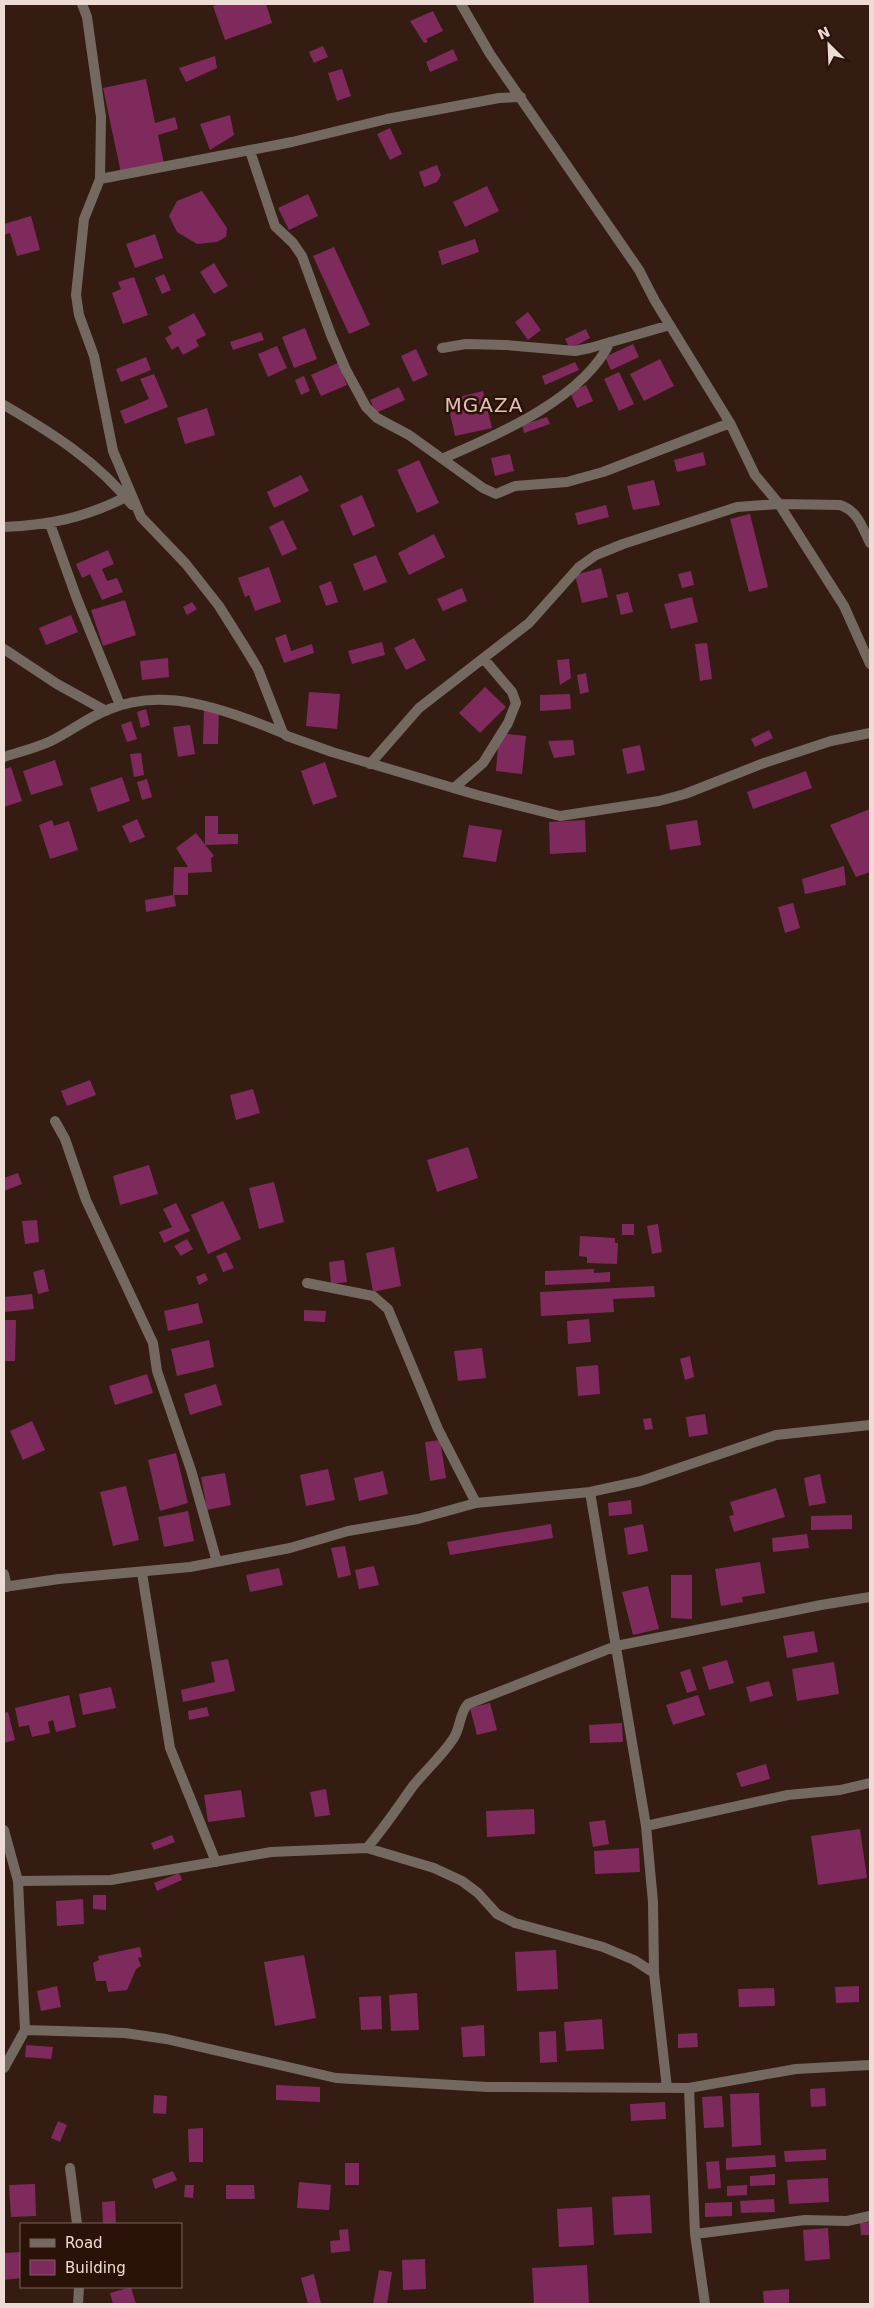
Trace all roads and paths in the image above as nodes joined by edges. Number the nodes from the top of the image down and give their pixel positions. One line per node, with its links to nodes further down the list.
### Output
1 (82, 4): 5 (street)
2 (461, 4): 3 (street)
3 (521, 97): 4 (street); 6 (street)
4 (250, 150): 5 (street); 11 (street)
5 (100, 179): 15 (street)
6 (670, 325): 7 (street); 10 (street)
7 (610, 342): 8 (street); 11 (street)
8 (442, 348)
9 (4, 405): 12 (street)
10 (730, 423): 11 (street); 13 (street)
11 (444, 458)
12 (126, 497): 15 (street); 17 (street)
13 (779, 504): 14 (street); 21 (street); 22 (street)
14 (857, 516): 16 (street); 19 (street)
15 (141, 517): 25 (street)
16 (870, 521)
17 (50, 524): 18 (street); 23 (street)
18 (4, 526)
19 (870, 543)
20 (4, 649): 24 (street)
21 (484, 659): 28 (street); 29 (street)
22 (870, 664)
23 (120, 706): 24 (street); 25 (street)
24 (106, 711): 27 (street)
25 (283, 733): 28 (street)
26 (870, 733): 29 (street)
27 (4, 757)
28 (370, 764): 29 (street)
29 (454, 788)
30 (55, 1121): 35 (street)
31 (307, 1283): 34 (street)
32 (870, 1424): 33 (street)
33 (590, 1492): 34 (street); 40 (street)
34 (476, 1504): 35 (street)
35 (217, 1562): 36 (street)
36 (142, 1573): 38 (street); 45 (street)
37 (4, 1574): 38 (street)
38 (5, 1587)
39 (870, 1597): 40 (street)
40 (616, 1646): 42 (street); 44 (street)
41 (870, 1783): 42 (street)
42 (646, 1826): 47 (street)
43 (4, 1830): 46 (street)
44 (367, 1848): 45 (street); 47 (street)
45 (216, 1862): 46 (street)
46 (18, 1881): 48 (street)
47 (654, 1973): 51 (street)
48 (25, 2030): 50 (street); 51 (street)
49 (870, 2065): 52 (street)
50 (4, 2068)
51 (667, 2088): 52 (street)
52 (689, 2088): 56 (street)
53 (70, 2168): 55 (street)
54 (870, 2216): 56 (street)
55 (77, 2223)
56 (695, 2234): 59 (street)
57 (79, 2288): 58 (street)
58 (78, 2304)
59 (705, 2304)

